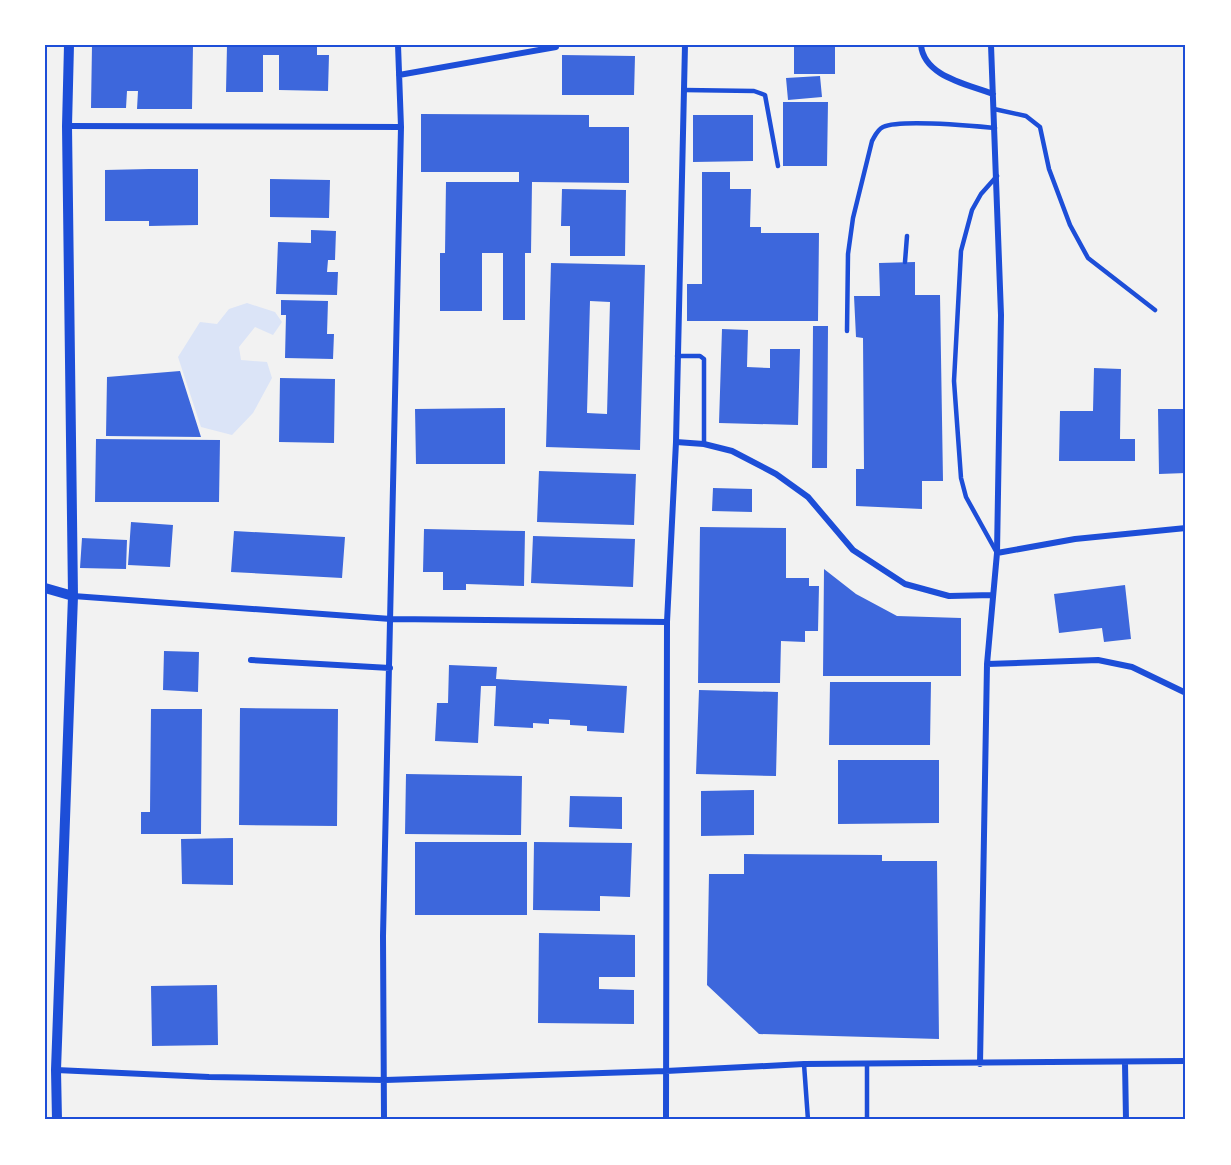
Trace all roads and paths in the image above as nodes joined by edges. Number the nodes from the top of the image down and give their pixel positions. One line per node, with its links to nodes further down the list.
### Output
1 (69, 45): 11 (street)
2 (398, 45): 7 (street)
3 (685, 45): 8 (street)
4 (921, 45): 9 (street)
5 (991, 45): 9 (street)
6 (556, 47): 7 (street)
7 (399, 75): 12 (street)
8 (684, 90): 14 (lane); 20 (street)
9 (993, 94): 10 (street)
10 (994, 109): 13 (street); 18 (lane)
11 (67, 126): 12 (street); 27 (street)
12 (401, 127): 28 (street)
13 (995, 128): 15 (street); 19 (lane)
14 (778, 166)
15 (997, 175): 24 (street); 24 (lane)
16 (907, 236): 17 (lane)
17 (905, 262)
18 (1155, 310)
19 (847, 331)
20 (677, 356): 21 (street); 22 (lane)
21 (676, 442): 22 (street); 29 (street)
22 (704, 444): 26 (street)
23 (1186, 528): 24 (street)
24 (997, 553): 26 (street)
25 (45, 588): 27 (street)
26 (993, 595): 31 (street)
27 (73, 596): 28 (street); 39 (street)
28 (391, 619): 29 (street); 32 (street)
29 (667, 622): 40 (street)
30 (251, 660): 32 (street)
31 (987, 664): 33 (street); 38 (street)
32 (390, 668): 41 (street)
33 (1186, 693)
34 (1186, 1061): 35 (street)
35 (1125, 1063): 38 (street); 47 (street)
36 (804, 1064): 37 (street); 40 (street); 45 (lane)
37 (867, 1064): 38 (street); 46 (lane)
38 (980, 1064)
39 (56, 1070): 41 (street); 42 (street)
40 (666, 1071): 41 (street); 44 (street)
41 (385, 1080): 43 (street)
42 (57, 1120)
43 (384, 1120)
44 (666, 1120)
45 (808, 1120)
46 (867, 1120)
47 (1126, 1120)

